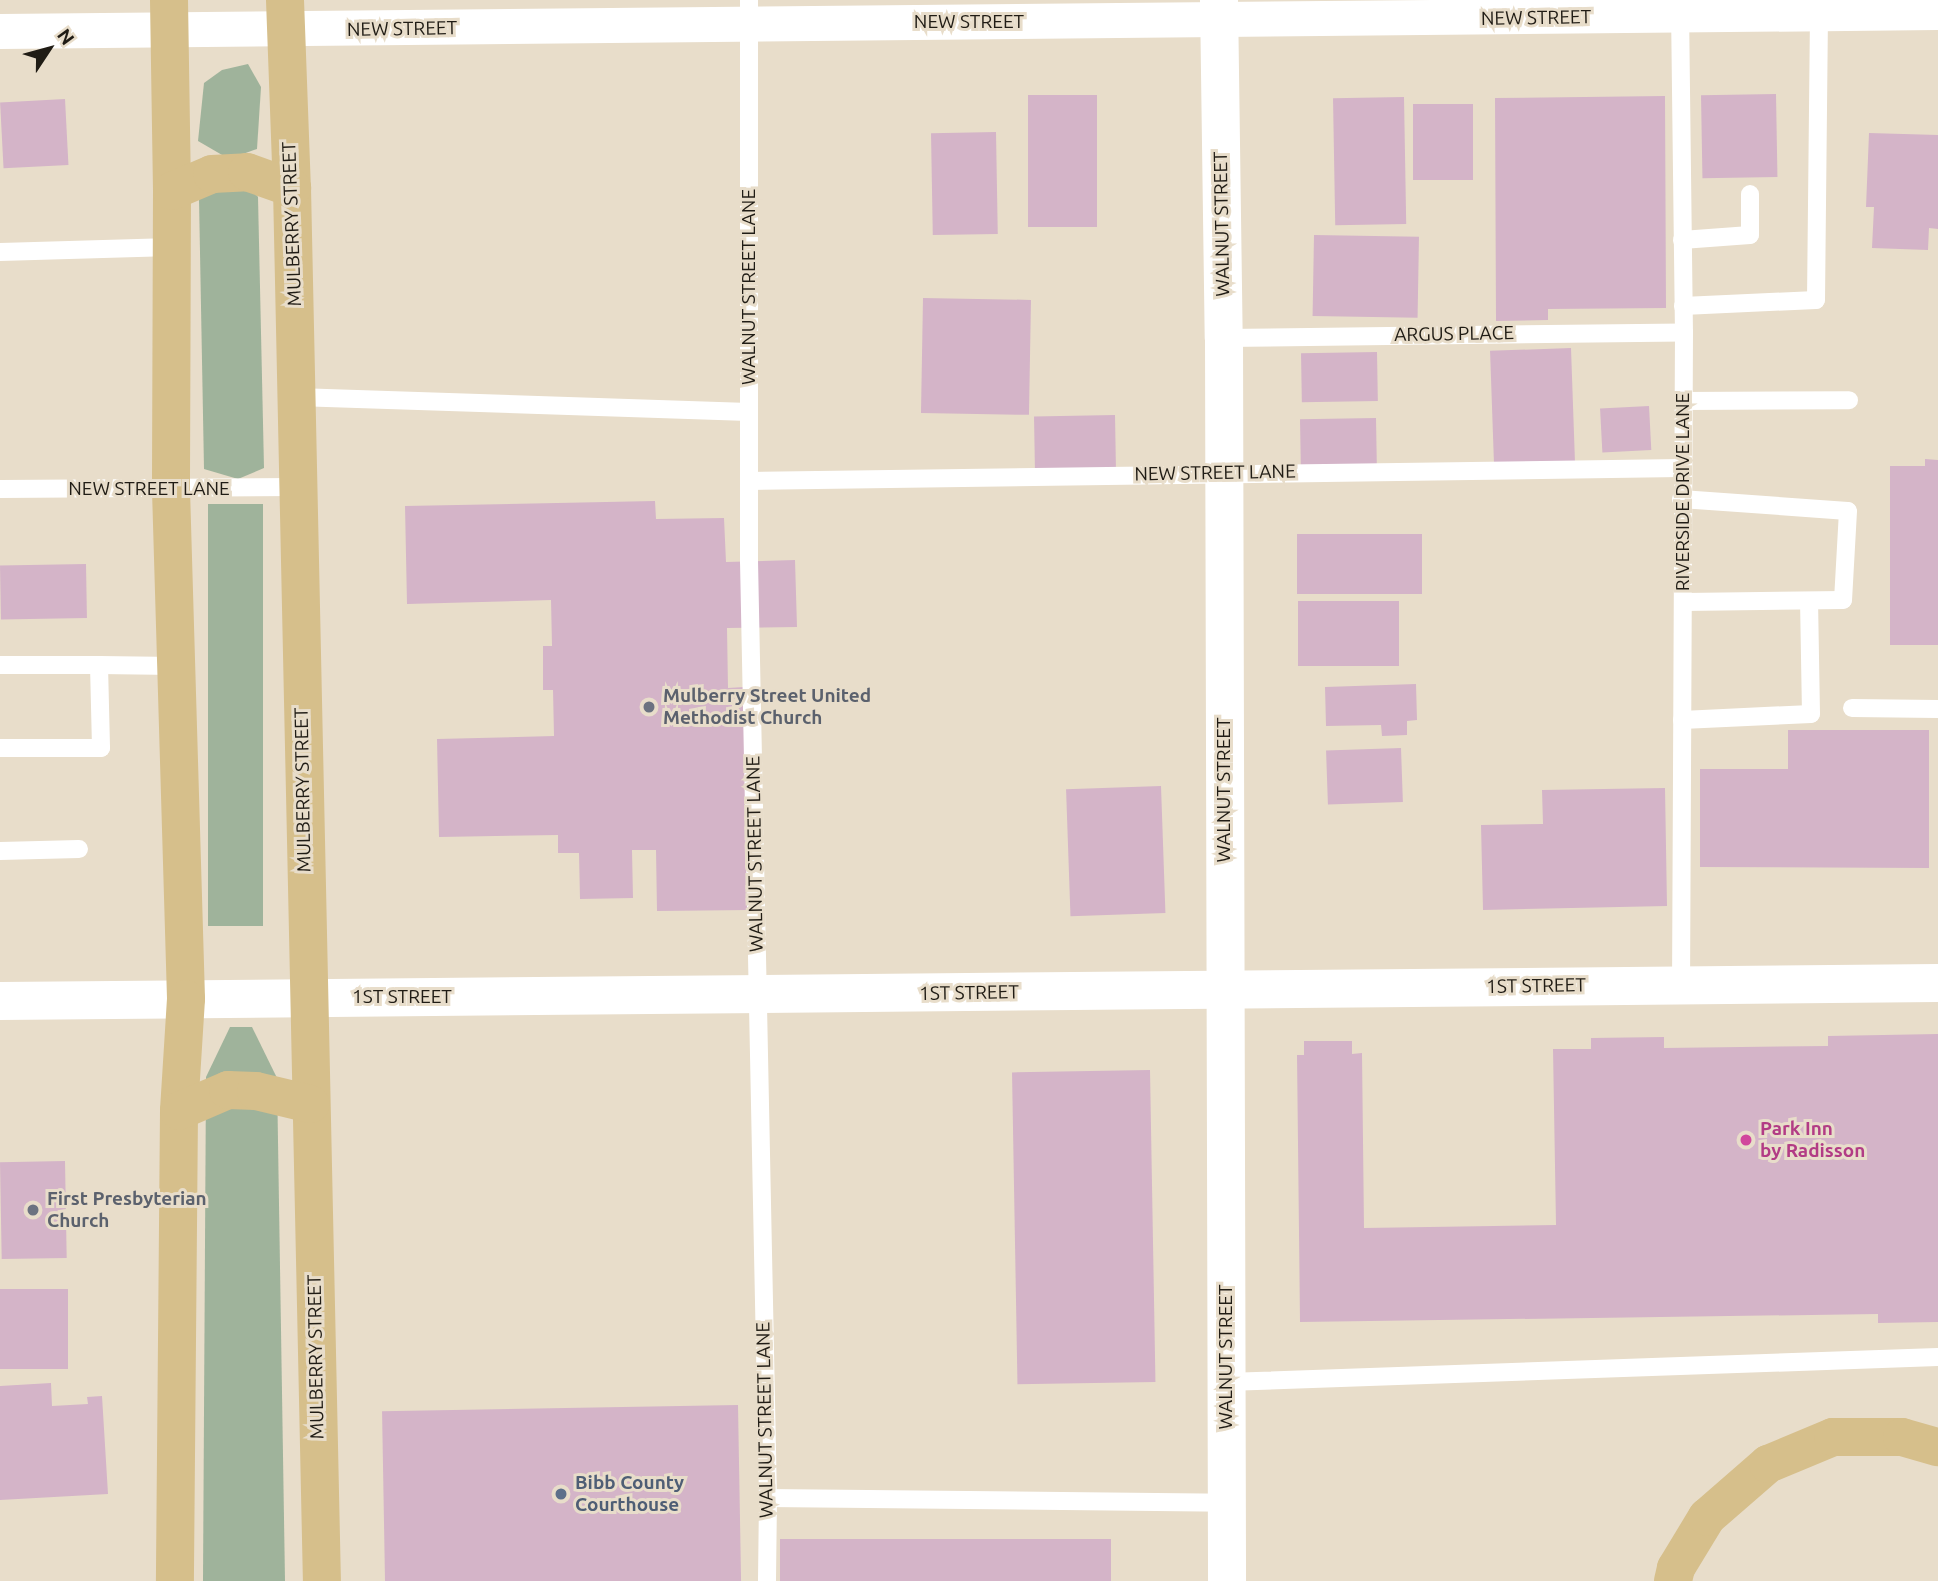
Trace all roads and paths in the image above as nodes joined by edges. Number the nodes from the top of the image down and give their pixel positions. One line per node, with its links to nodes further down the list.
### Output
1 (1680, 8): 2 (street, NEW STREET); 4 (street, NEW STREET); 12 (lane, RIVERSIDE DRIVE LANE)
2 (1219, 11): 3 (street, NEW STREET); 17 (street, WALNUT STREET)
3 (749, 12): 7 (street, NEW STREET); 21 (lane, WALNUT STREET LANE)
4 (1819, 12): 5 (street, NEW STREET); 15 (lane)
5 (1938, 12)
6 (169, 15): 7 (street, NEW STREET); 8 (street, NEW STREET); 10 (main road)
7 (285, 15): 9 (main road, MULBERRY STREET)
8 (0, 31)
9 (292, 188): 10 (main road); 18 (main road, MULBERRY STREET)
10 (172, 191): 13 (main road)
11 (1750, 194): 12 (lane)
12 (1682, 240): 15 (lane, RIVERSIDE DRIVE LANE)
13 (172, 247): 14 (lane); 27 (main road)
14 (0, 252)
15 (1683, 306): 16 (lane, RIVERSIDE DRIVE LANE)
16 (1684, 332): 17 (lane, ARGUS PLACE); 20 (lane, RIVERSIDE DRIVE LANE)
17 (1224, 338): 23 (street, WALNUT STREET)
18 (296, 397): 21 (lane); 25 (main road, MULBERRY STREET)
19 (1849, 400): 20 (lane)
20 (1682, 401): 22 (lane, RIVERSIDE DRIVE LANE)
21 (749, 412): 24 (lane, WALNUT STREET LANE)
22 (1681, 468): 23 (lane, NEW STREET LANE); 28 (lane, RIVERSIDE DRIVE LANE)
23 (1222, 473): 24 (lane, NEW STREET LANE); 42 (street, WALNUT STREET)
24 (749, 481): 43 (lane, WALNUT STREET LANE)
25 (298, 487): 27 (lane, NEW STREET LANE); 44 (main road, MULBERRY STREET)
26 (0, 489): 27 (lane, NEW STREET LANE)
27 (171, 490): 33 (main road)
28 (1681, 499): 29 (lane); 30 (lane, RIVERSIDE DRIVE LANE)
29 (1809, 601): 30 (lane); 36 (lane)
30 (1684, 603): 36 (lane, RIVERSIDE DRIVE LANE)
31 (0, 665): 32 (lane)
32 (99, 665): 33 (lane); 37 (lane)
33 (176, 666): 45 (main road)
34 (1852, 708): 35 (lane)
35 (1938, 709)
36 (1682, 720): 41 (lane, RIVERSIDE DRIVE LANE)
37 (0, 748)
38 (79, 849): 39 (lane)
39 (0, 851)
40 (1938, 983): 41 (street, 1ST STREET)
41 (1681, 984): 42 (street, 1ST STREET)
42 (1224, 990): 43 (street, 1ST STREET); 50 (street, WALNUT STREET)
43 (757, 996): 44 (street, 1ST STREET); 52 (lane, WALNUT STREET LANE)
44 (307, 997): 45 (street, 1ST STREET); 47 (main road, MULBERRY STREET)
45 (186, 999): 46 (street, 1ST STREET); 48 (main road)
46 (0, 1001)
47 (310, 1104): 48 (main road); 55 (main road, MULBERRY STREET)
48 (179, 1111): 54 (main road)
49 (1938, 1357): 50 (lane)
50 (1226, 1382): 53 (street, WALNUT STREET)
51 (1938, 1447): 58 (main road)
52 (768, 1498): 53 (lane); 56 (lane, WALNUT STREET LANE)
53 (1226, 1503): 57 (street, WALNUT STREET)
54 (175, 1581)
55 (322, 1581)
56 (767, 1581)
57 (1227, 1581)
58 (1673, 1581)

